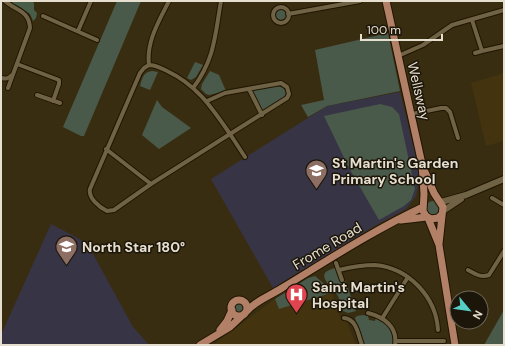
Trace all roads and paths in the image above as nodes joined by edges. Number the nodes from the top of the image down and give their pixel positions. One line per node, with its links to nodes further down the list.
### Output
1 (5, 1): 17 (street)
2 (91, 1): 11 (street)
3 (169, 1): 18 (street)
4 (221, 1): 22 (street)
5 (360, 1): 8 (street)
6 (386, 1): 16 (main road, Wellsway)
7 (504, 10): 10 (street)
8 (288, 14)
9 (43, 16): 11 (street)
10 (472, 20): 14 (street); 16 (street)
11 (78, 31): 12 (street)
12 (97, 40)
13 (504, 46): 14 (street)
14 (482, 51): 15 (street)
15 (475, 53)
16 (398, 56): 28 (main road, Wellsway)
17 (17, 64): 19 (street); 25 (street)
18 (149, 65): 22 (street); 32 (street)
19 (12, 75): 20 (street); 21 (street)
20 (1, 78)
21 (8, 88)
22 (193, 88): 26 (street)
23 (249, 88): 26 (street); 29 (street); 29 (street)
24 (37, 95): 25 (street)
25 (53, 101): 27 (street)
26 (207, 101): 30 (street)
27 (60, 103)
28 (412, 114): 31 (street); 34 (main road, Wellsway)
29 (262, 115): 30 (street)
30 (230, 134): 33 (street); 36 (street)
31 (458, 138)
32 (106, 149): 36 (street); 36 (street)
33 (245, 157)
34 (422, 164): 39 (main road, Wellsway); 41 (main road, Wellsway)
35 (504, 179): 37 (street)
36 (151, 184)
37 (466, 195): 39 (street); 42 (street)
38 (492, 198): 40 (street)
39 (440, 201): 41 (main road); 42 (main road, Wellsway)
40 (503, 203)
41 (423, 205): 43 (main road, Wellsway); 44 (main road, Frome Road)
42 (443, 212): 43 (main road); 45 (main road, Wellsway)
43 (427, 218): 44 (main road, Frome Road); 45 (main road, Wellsway)
44 (396, 221): 52 (main road, Frome Road)
45 (439, 245): 65 (main road, Wellsway)
46 (504, 251): 49 (street)
47 (336, 262): 48 (street)
48 (339, 270): 50 (street); 51 (street)
49 (468, 270)
50 (408, 277): 58 (street); 59 (street)
51 (342, 280)
52 (273, 294): 53 (main road, Frome Road); 55 (main road, Frome Road)
53 (243, 300): 54 (main road, Frome Road); 55 (main road)
54 (232, 310): 55 (main road); 60 (main road, Frome Road)
55 (246, 312): 60 (main road, Frome Road)
56 (368, 313): 58 (street)
57 (344, 318): 64 (street)
58 (382, 318): 62 (street)
59 (438, 330)
60 (213, 337): 63 (main road, Frome Road)
61 (444, 341): 62 (street)
62 (395, 343)
63 (200, 345)
64 (362, 345)
65 (455, 345)

